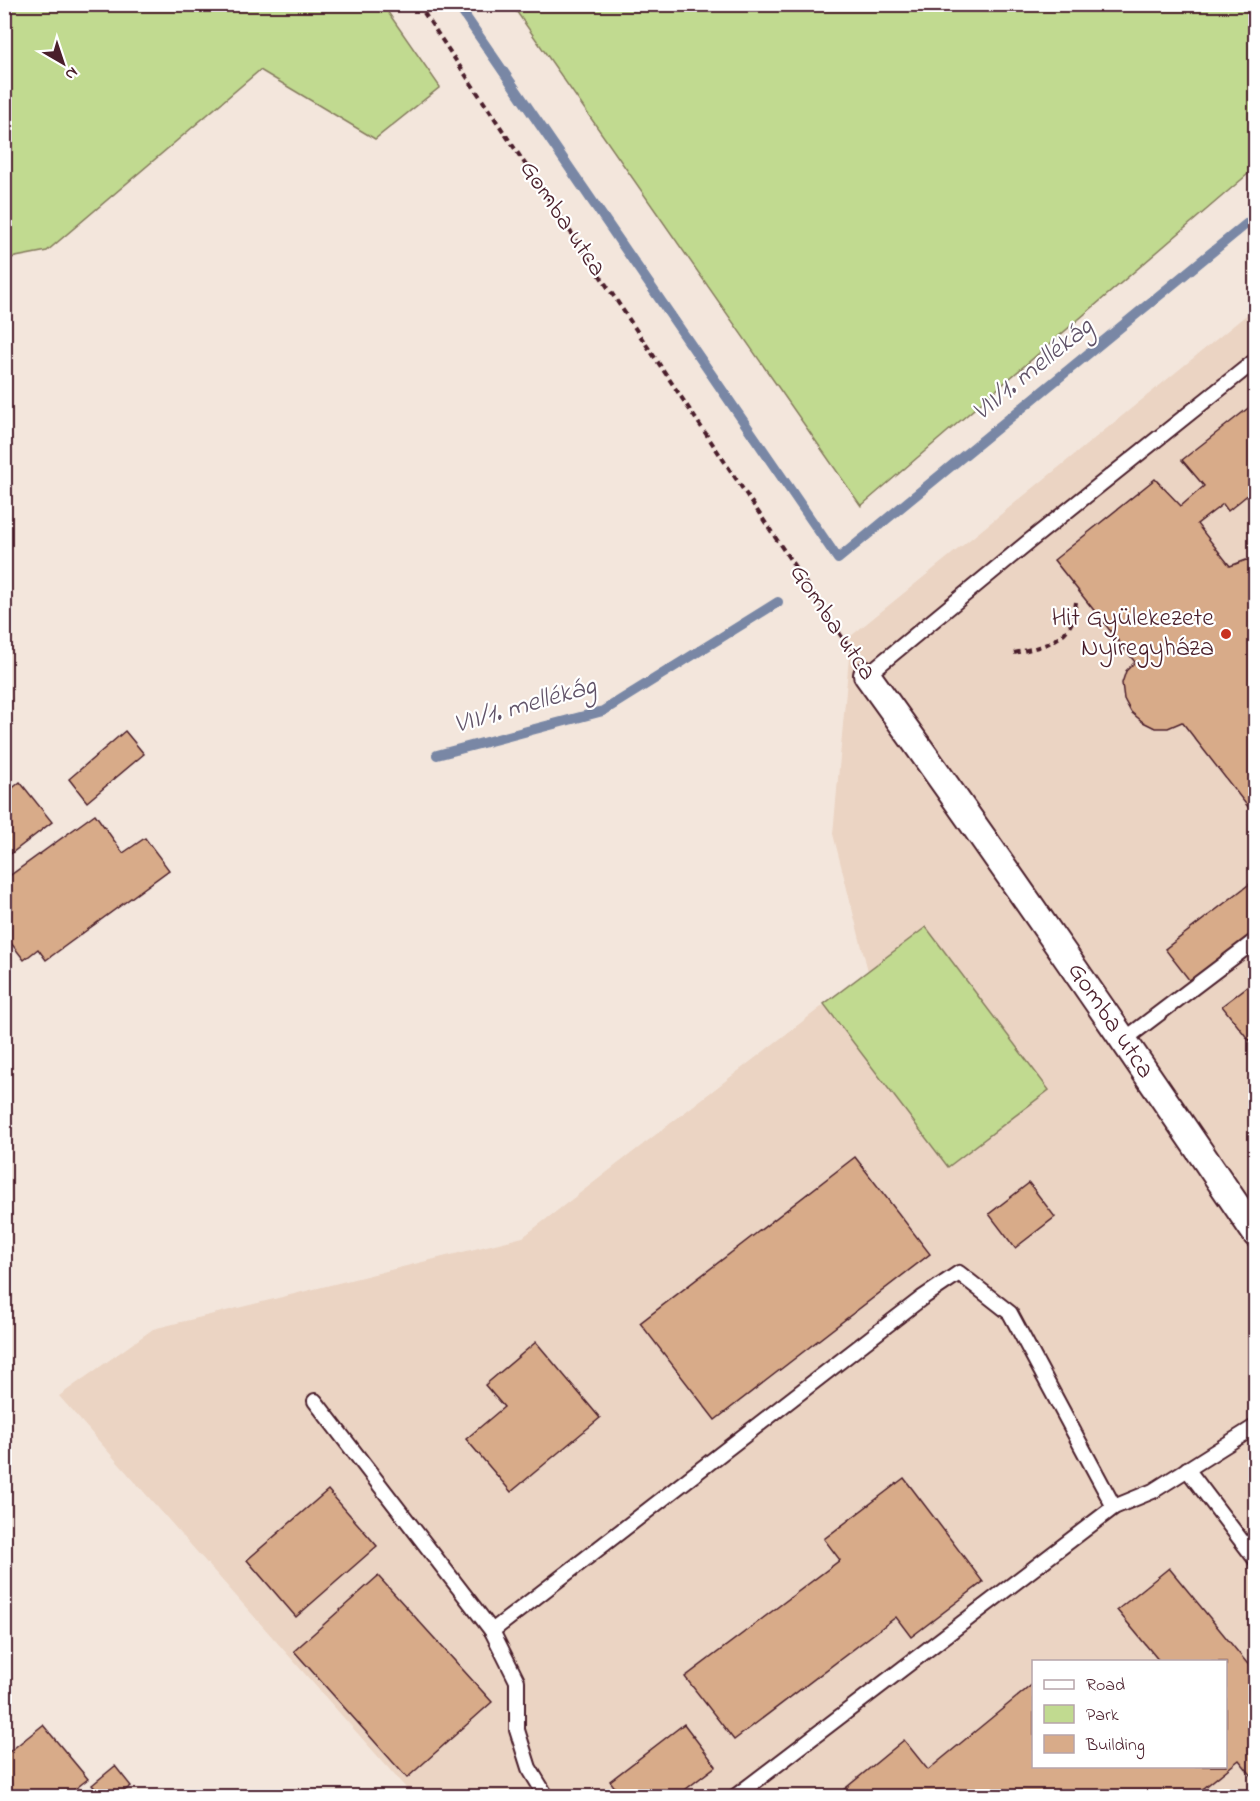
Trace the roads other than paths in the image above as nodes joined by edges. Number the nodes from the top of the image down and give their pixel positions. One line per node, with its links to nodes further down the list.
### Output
1 (1256, 360): 2 (lane)
2 (867, 675): 4 (street, Gomba utca)
3 (1256, 940): 4 (lane)
4 (1124, 1040): 5 (street, Gomba utca)
5 (1256, 1234)
6 (315, 1401): 11 (lane)
7 (1256, 1426): 8 (lane)
8 (1187, 1469): 9 (lane); 10 (lane)
9 (1114, 1507): 11 (lane); 13 (lane)
10 (1256, 1560)
11 (492, 1631): 12 (lane)
12 (546, 1797)
13 (736, 1797)

